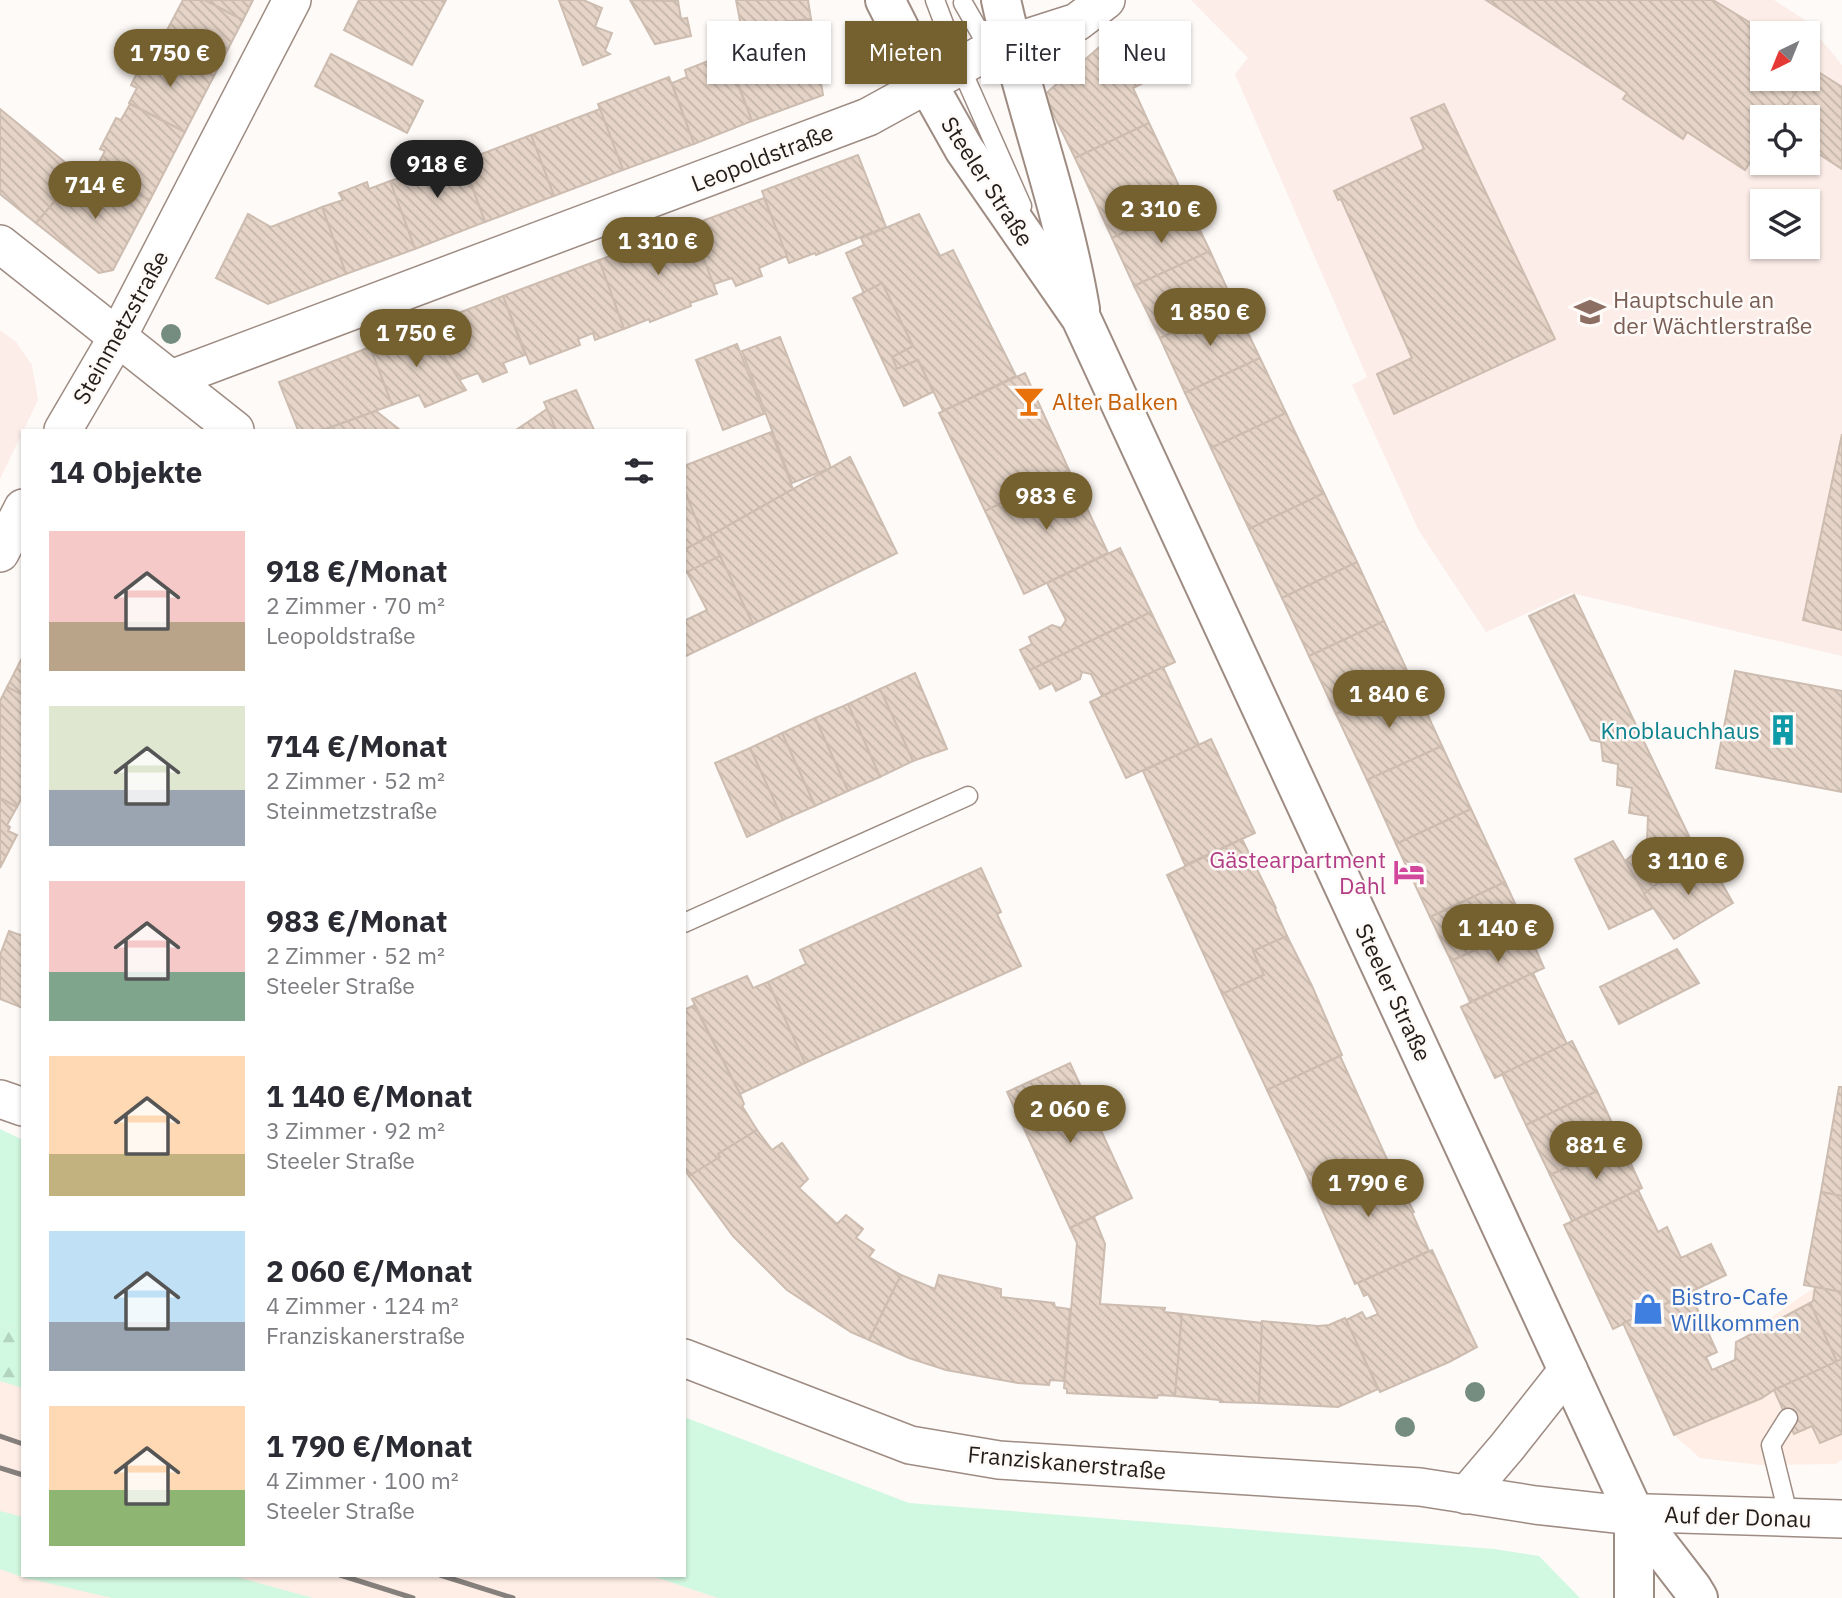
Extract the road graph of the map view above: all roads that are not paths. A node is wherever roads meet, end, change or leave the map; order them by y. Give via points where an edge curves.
1 (292, 0) edge
2 (885, 0) edge
3 (936, 0) edge
4 (1001, 0) edge
5 (1106, 0) edge
6 (963, 3) dead end
7 (972, 61) junction
8 (0, 244) edge
9 (1081, 318) junction
10 (118, 336) junction
11 (171, 379) junction
12 (64, 429) edge
13 (234, 429) edge
14 (21, 512) edge
15 (0, 553) edge
16 (968, 796) dead end
17 (686, 922) edge
18 (0, 1099) edge
19 (21, 1106) edge
20 (686, 1359) edge
21 (1569, 1371) junction
22 (1788, 1418) dead end
23 (1466, 1495) junction
24 (1634, 1513) junction
25 (1788, 1518) junction
26 (1842, 1519) edge
27 (1634, 1598) edge
28 (1698, 1598) edge

1 - 10 street, Steinmetzstraße
2 - 7 main road, Steeler Straße
3 - 7 lane
4 - 7 main road, Steeler Straße
5 - 7 street, Leopoldstraße via 1077,22
6 - 7 lane, Steeler Straße
7 - 9 main road, Steeler Straße via 1028,108 1061,216
7 - 9 main road, Steeler Straße via 964,149
7 - 11 street, Leopoldstraße via 868,117
8 - 10 street
9 - 21 main road, Steeler Straße
10 - 11 street
10 - 12 street, Steinmetzstraße
11 - 13 street
14 - 15 street
16 - 17 lane
18 - 19 street
20 - 23 street, Franziskanerstraße via 911,1445 999,1460 1420,1487
21 - 23 street
21 - 24 main road, Steeler Straße
22 - 25 lane via 1771,1446
23 - 24 street, Franziskanerstraße
24 - 25 street, Auf der Donau
24 - 27 main road, Steeler Straße
24 - 28 main road, Steeler Straße
25 - 26 street, Auf der Donau

